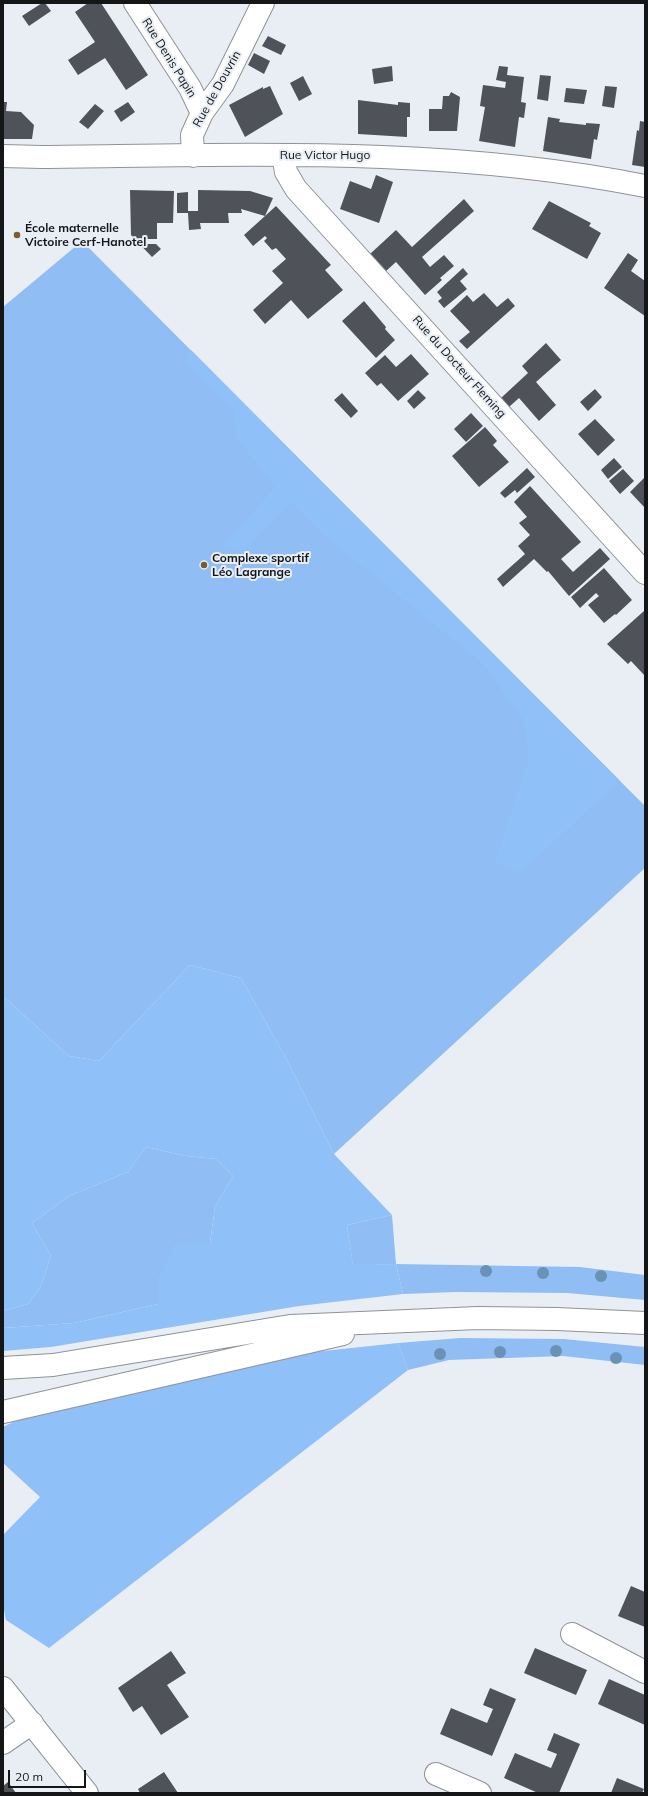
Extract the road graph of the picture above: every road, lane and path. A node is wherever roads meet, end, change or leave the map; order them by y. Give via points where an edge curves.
1 (135, 3) edge
2 (263, 3) edge
3 (202, 113) junction
4 (283, 155) junction
5 (3, 156) edge
6 (193, 156) junction
7 (645, 186) edge
8 (645, 573) edge
9 (395, 1322) junction
10 (645, 1323) edge
11 (3, 1368) edge
12 (3, 1412) edge
13 (572, 1634) dead end
14 (645, 1672) edge
15 (3, 1688) edge
16 (32, 1723) junction
17 (3, 1742) edge
18 (436, 1774) dead end
19 (87, 1793) edge
20 (480, 1793) edge

1 - 3 street, Rue Denis Papin via 190,88
2 - 3 street, Rue de Douvrin via 223,84
3 - 6 street, Rue de Douvrin via 192,135
4 - 6 street, Rue Victor Hugo
4 - 7 street, Rue Victor Hugo via 373,156 502,164
4 - 8 street, Rue du Docteur Fleming via 286,172 296,189
5 - 6 street, Rue Victor Hugo
9 - 10 street via 486,1318
9 - 11 street via 290,1326 53,1365
9 - 12 street
13 - 14 street
15 - 16 street
16 - 17 street
16 - 19 street
18 - 20 street

